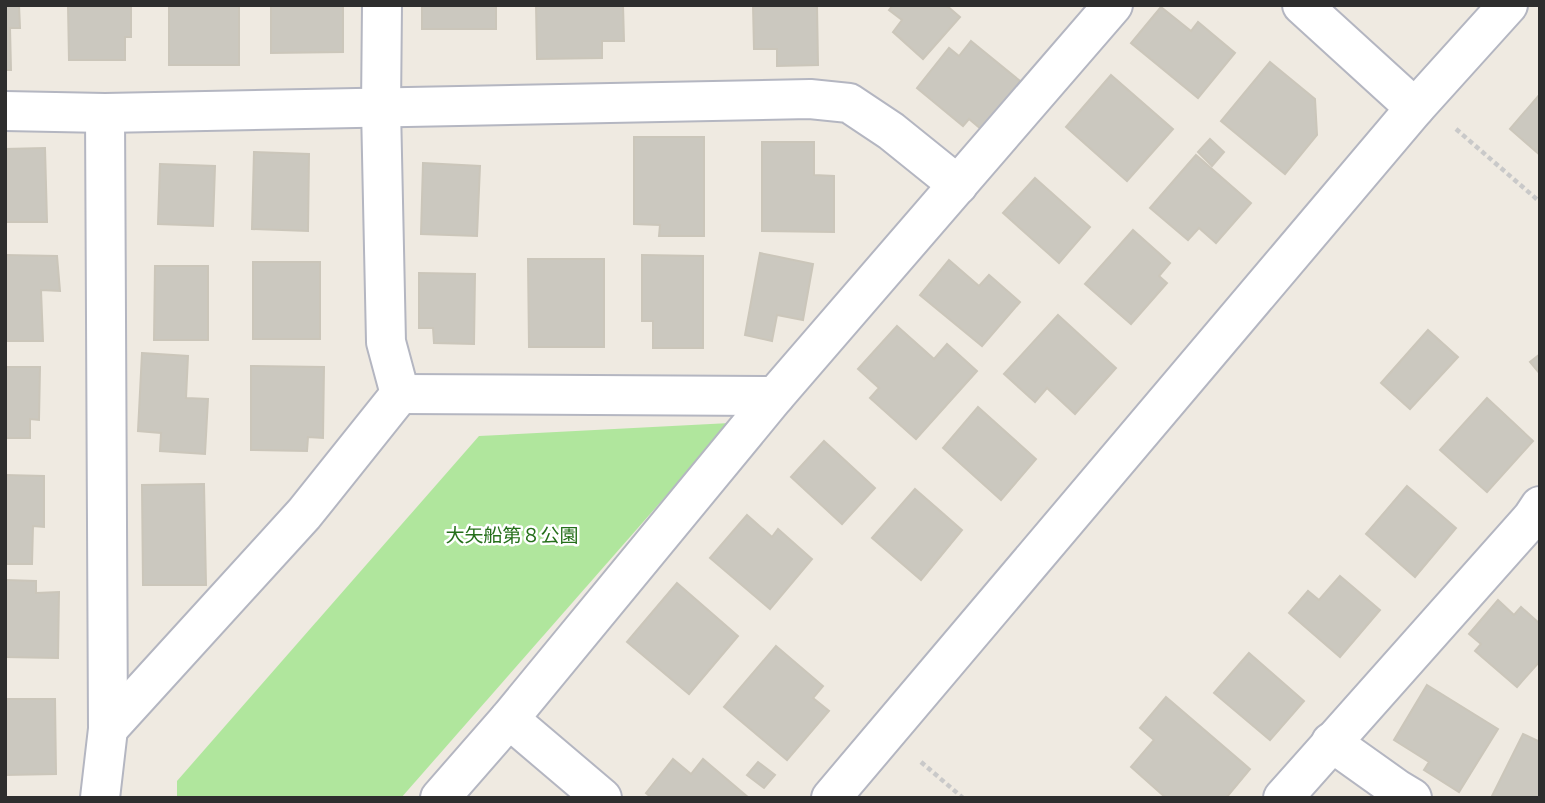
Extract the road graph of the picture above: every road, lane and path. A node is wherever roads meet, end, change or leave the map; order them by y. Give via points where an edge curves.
1 (382, 5) edge
2 (1113, 5) edge
3 (1302, 5) edge
4 (1508, 5) edge
5 (1419, 104) junction
6 (381, 108) junction
7 (5, 111) edge
8 (105, 113) junction
9 (958, 185) junction
10 (1540, 202) edge
11 (400, 394) junction
12 (775, 396) junction
13 (1537, 515) edge
14 (509, 719) junction
15 (108, 729) junction
16 (886, 732) junction
17 (1331, 742) junction
18 (100, 798) edge
19 (440, 798) edge
20 (602, 798) edge
21 (831, 798) edge
22 (963, 798) edge
23 (1283, 798) edge
24 (1412, 798) edge

1 - 6 street
2 - 9 street
3 - 5 street
4 - 5 street
5 - 10 path
5 - 16 street
6 - 8 street
6 - 9 street via 810,99 849,103
6 - 11 street via 386,342
7 - 8 street
8 - 15 street
9 - 12 street
11 - 12 street
11 - 15 street via 304,514
12 - 14 street
13 - 17 street
14 - 19 street
14 - 20 street
15 - 18 street
16 - 21 street
16 - 22 path
17 - 23 street
17 - 24 street

